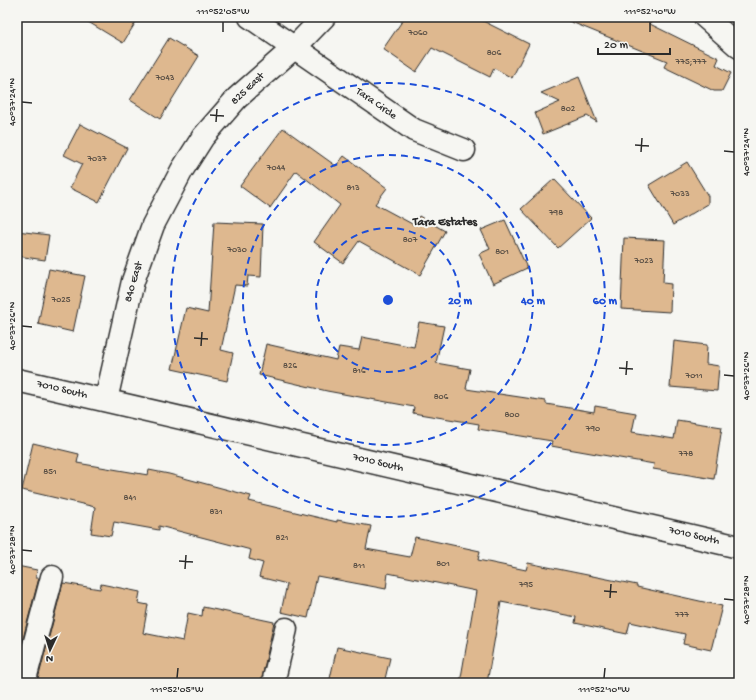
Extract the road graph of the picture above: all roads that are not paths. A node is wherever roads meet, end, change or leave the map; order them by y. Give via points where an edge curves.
1 (250, 17) edge
2 (324, 17) edge
3 (705, 17) edge
4 (295, 47) junction
5 (739, 47) edge
6 (464, 150) dead end
7 (182, 170) joint
8 (17, 380) edge
9 (106, 400) junction
10 (739, 547) edge
11 (52, 578) dead end
12 (286, 628) dead end
13 (24, 683) edge
14 (273, 683) edge

1 - 4 street, Tara Circle
2 - 4 street, 825 East
3 - 5 street
4 - 6 street, Tara Circle via 414,130
4 - 7 street, 825 East via 237,98 203,137
7 - 9 street, 840 East via 153,225 132,281
8 - 9 street, 7010 South
9 - 10 street, 7010 South
11 - 13 street
12 - 14 street

